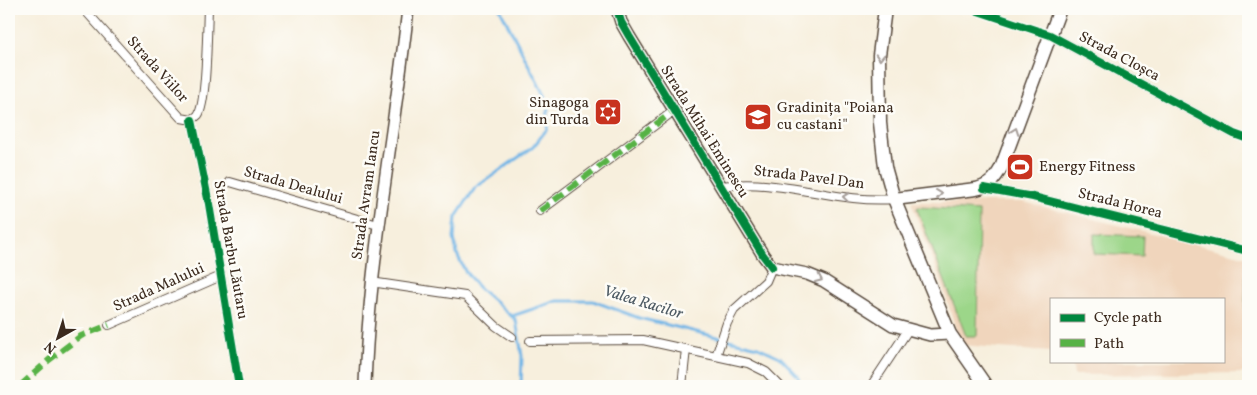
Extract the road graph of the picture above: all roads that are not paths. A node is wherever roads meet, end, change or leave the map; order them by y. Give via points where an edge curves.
1 (84, 9) edge
2 (208, 9) edge
3 (408, 9) edge
4 (601, 9) edge
5 (606, 9) edge
6 (618, 9) edge
7 (885, 9) edge
8 (972, 9) edge
9 (1060, 9) edge
10 (1050, 35) junction
11 (675, 110) junction
12 (192, 120) junction
13 (1248, 140) edge
14 (230, 182) dead end
15 (721, 186) junction
16 (984, 188) junction
17 (894, 199) junction
18 (540, 211) dead end
19 (378, 225) junction
20 (1248, 251) edge
21 (772, 267) junction
22 (220, 276) junction
23 (371, 282) junction
24 (109, 325) dead end
25 (908, 330) junction
26 (950, 334) junction
27 (512, 337) dead end
28 (530, 341) dead end
29 (686, 349) junction
30 (716, 356) junction
31 (239, 386) edge
32 (365, 386) edge
33 (682, 386) edge
34 (780, 386) edge
35 (871, 386) edge
36 (986, 386) edge

1 - 12 street, Strada Viilor via 181,118
2 - 12 street via 202,98 198,114
3 - 19 street, Strada Avram Iancu
4 - 5 street
6 - 11 street, Strada Mihai Eminescu via 621,22
7 -> 17 main road via 879,56 880,123
8 - 10 street, Strada Cloșca
9 - 10 main road
10 - 13 street, Strada Cloșca
16 -> 10 main road via 1002,168
11 - 15 street, Strada Mihai Eminescu
11 - 18 street, Strada Mihai Eminescu
12 - 22 street, Strada Barbu Lăutaru
14 - 19 street, Strada Dealului
17 -> 15 street, Strada Pavel Dan via 826,195 776,185
15 - 21 street, Strada Mihai Eminescu
17 -> 16 main road, Strada Horea
16 - 20 street, Strada Horea
17 - 26 main road
19 - 23 street, Strada Avram Iancu
21 -> 25 street via 824,281 894,325
21 - 30 street via 766,281 734,310
22 - 24 street, Strada Malului
22 - 31 street, Strada Barbu Lăutaru
23 - 27 street via 465,296
23 - 32 street, Strada Avram Iancu
25 - 26 street via 930,335
25 - 35 street
26 - 36 main road
28 - 29 street via 643,340
29 - 30 street
29 - 33 street
30 - 34 street via 754,366 766,372

